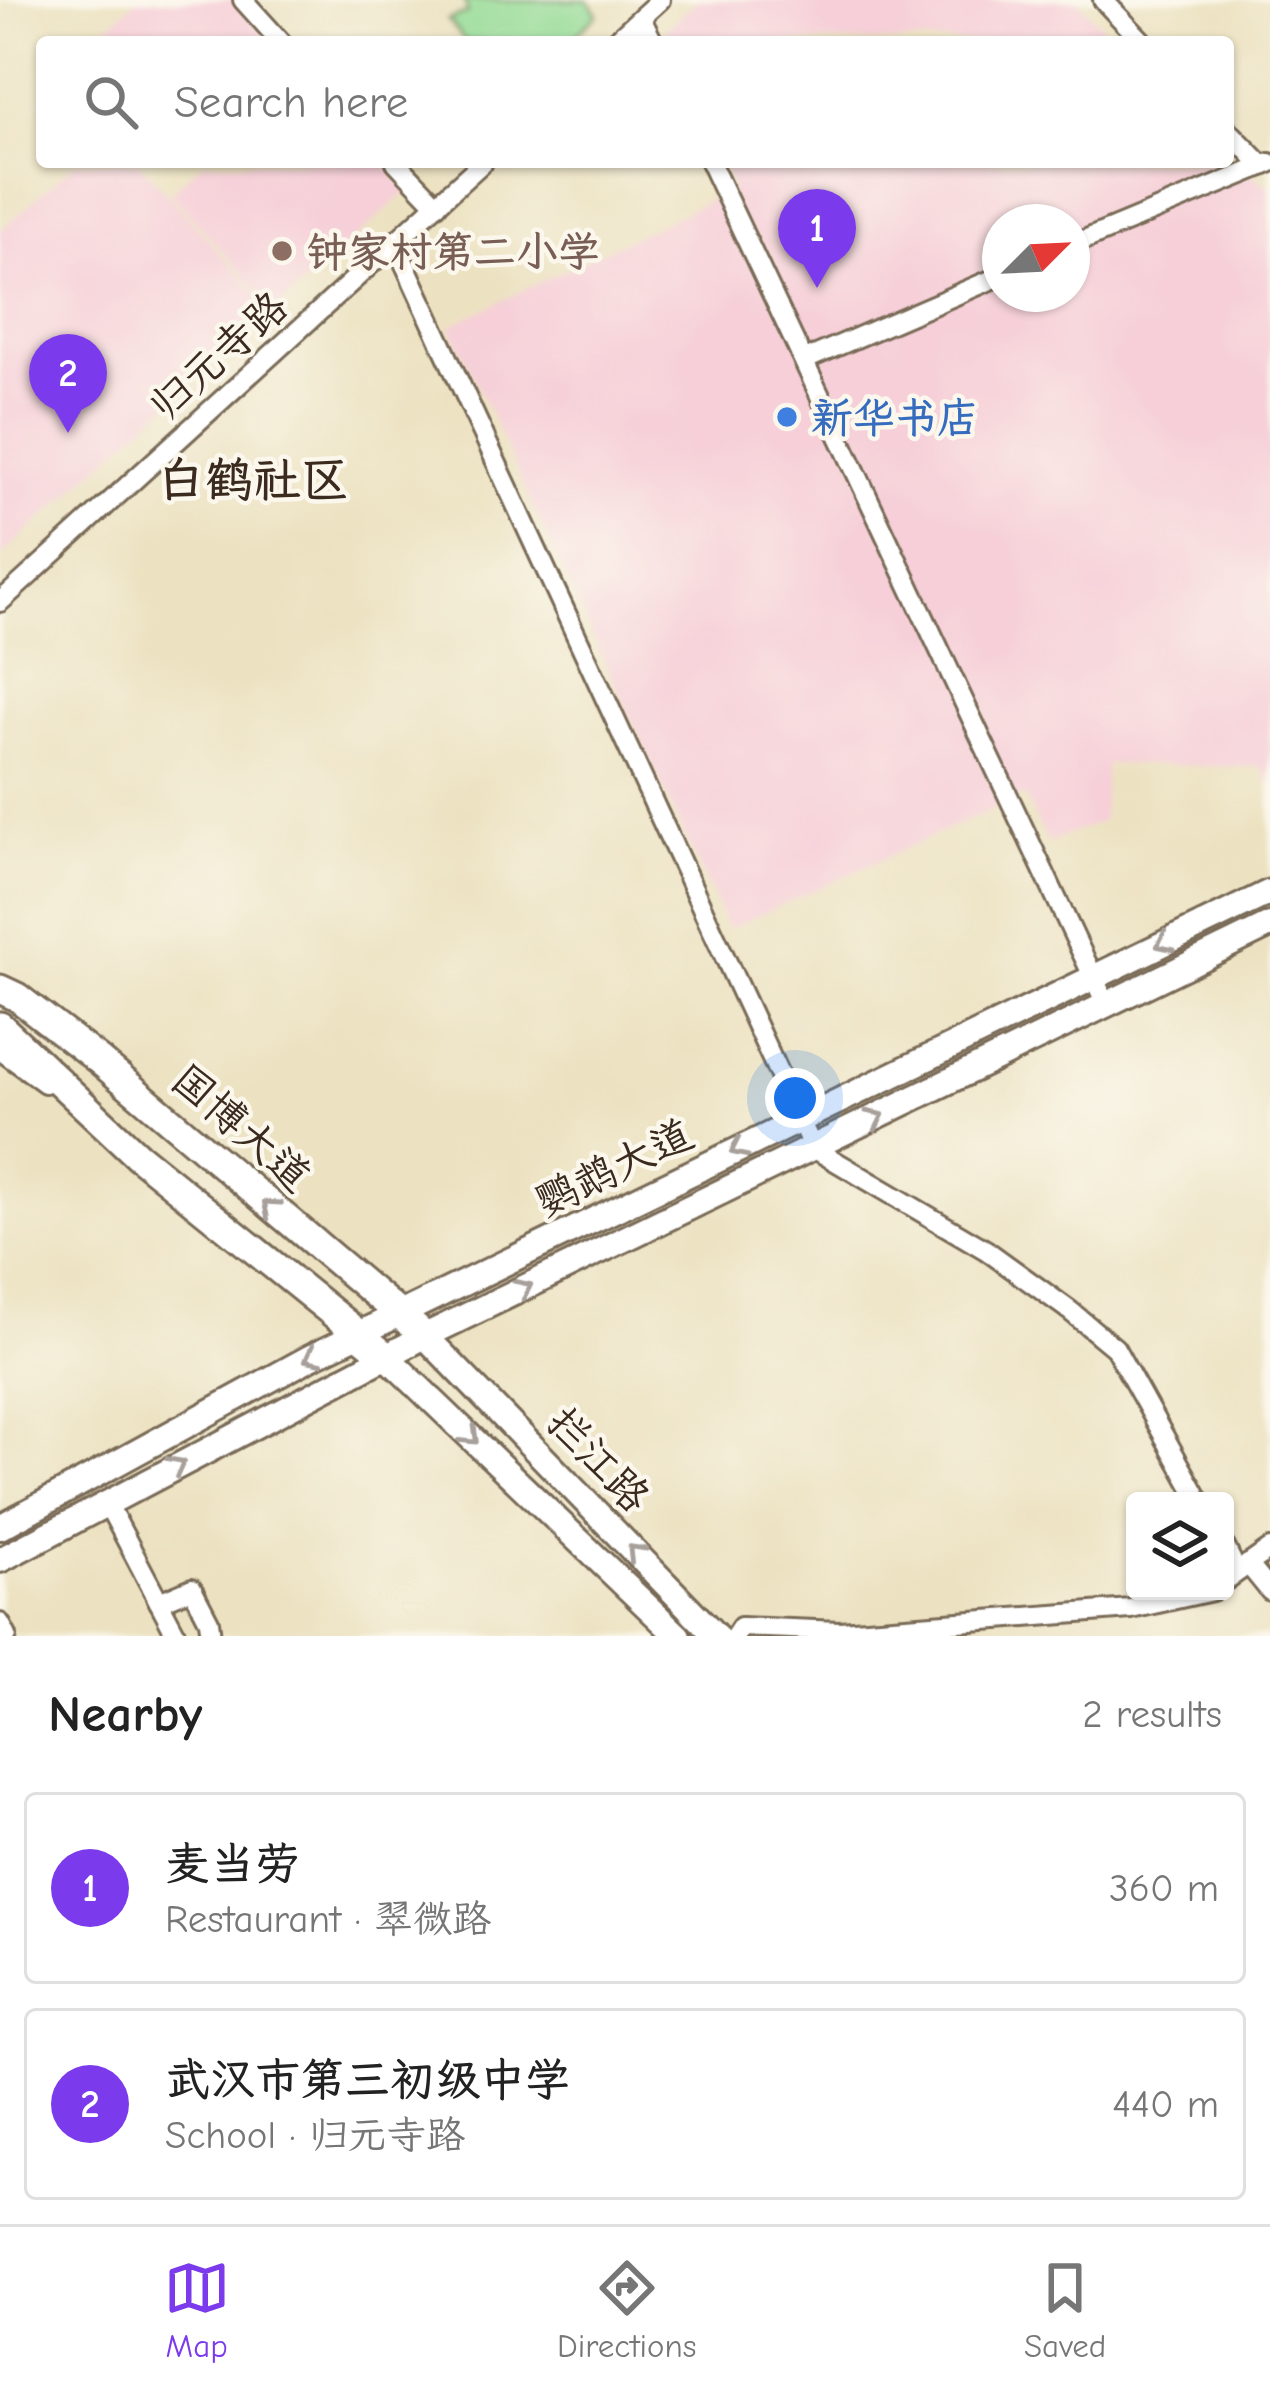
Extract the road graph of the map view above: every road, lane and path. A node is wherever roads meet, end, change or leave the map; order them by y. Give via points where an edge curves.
1 (243, 0) edge
2 (660, 0) edge
3 (1103, 0) edge
4 (641, 18) junction
5 (276, 36) edge
6 (621, 36) edge
7 (649, 36) edge
8 (1137, 36) edge
9 (1234, 135) edge
10 (1267, 165) edge
11 (402, 168) edge
12 (476, 168) edge
13 (713, 168) edge
14 (436, 205) junction
15 (1090, 238) edge
16 (395, 243) junction
17 (982, 284) edge
18 (805, 361) junction
19 (0, 602) edge
20 (1270, 892) edge
21 (1270, 925) edge
22 (1093, 977) junction
23 (6, 987) edge
24 (1107, 1006) junction
25 (0, 1026) edge
26 (0, 1050) edge
27 (799, 1119) junction
28 (112, 1131) junction
29 (813, 1148) junction
30 (398, 1315) junction
31 (358, 1334) junction
32 (425, 1336) junction
33 (386, 1356) junction
34 (1195, 1492) edge
35 (107, 1503) junction
36 (0, 1527) edge
37 (1270, 1549) edge
38 (0, 1560) edge
39 (1237, 1572) edge
40 (1270, 1591) edge
41 (1172, 1600) edge
42 (159, 1602) junction
43 (0, 1623) edge
44 (7, 1636) edge
45 (177, 1636) edge
46 (212, 1636) edge
47 (678, 1636) edge
48 (716, 1636) edge
49 (735, 1636) edge

1 - 5 street
2 - 4 street
3 - 8 street
4 - 6 street
4 - 7 street
9 - 10 street
10 - 15 street
11 - 14 street
12 - 14 street, 归元寺路
13 - 18 street
14 - 16 street, 归元寺路
16 - 19 street, 归元寺路
16 - 27 street
17 - 18 street
18 - 22 street
20 -> 22 main road, 鹦鹉大道
21 - 24 main road, 鹦鹉大道
22 - 24 street
22 - 27 main road, 鹦鹉大道
30 -> 23 highway, 国博大道
29 -> 24 main road, 鹦鹉大道
25 - 28 highway, 国博大道
26 - 28 street
27 - 29 street
27 -> 30 main road, 鹦鹉大道
28 - 31 highway, 国博大道
32 -> 29 main road, 鹦鹉大道
29 - 34 street via 986,1250 1115,1348
30 - 31 main road, 鹦鹉大道
30 - 32 highway, 国博大道
31 - 33 highway, 国博大道
31 -> 36 main road, 鹦鹉大道
32 - 33 main road, 鹦鹉大道
48 -> 32 main road, 拦江路
35 -> 33 main road, 鹦鹉大道
33 -> 47 main road, 拦江路
35 - 38 main road, 鹦鹉大道
35 - 42 street
37 - 39 street
39 - 40 street
41 - 49 street via 840,1631 748,1626
42 - 45 street
42 - 46 street via 192,1588
43 - 44 street

